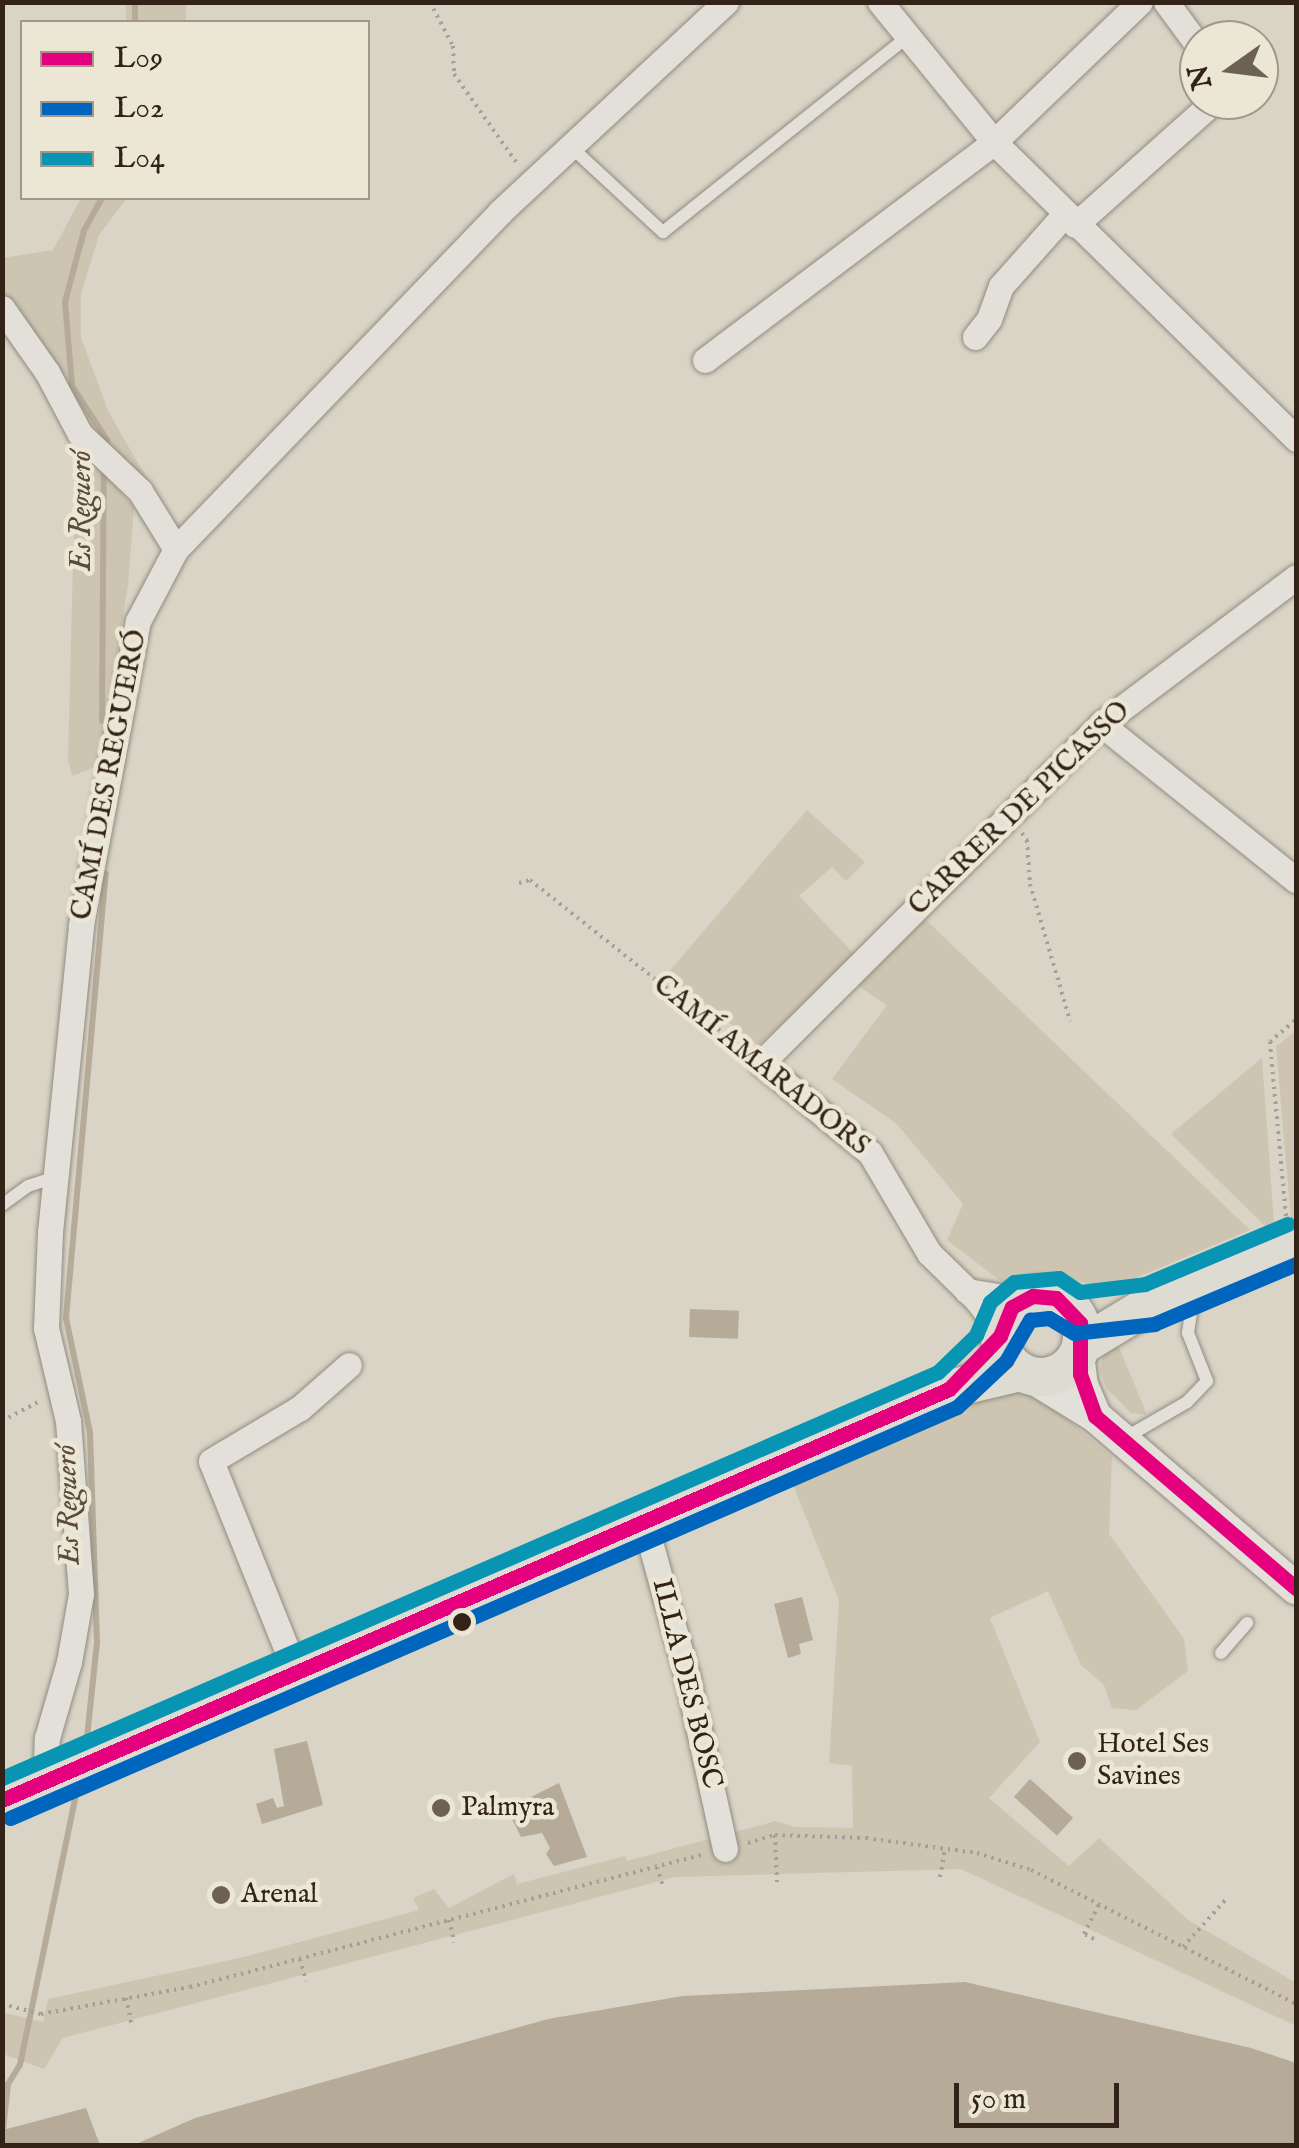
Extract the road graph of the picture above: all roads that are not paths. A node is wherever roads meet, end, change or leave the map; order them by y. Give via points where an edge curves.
1 (726, 2) edge
2 (1140, 2) edge
3 (890, 6) edge
4 (906, 38) junction
5 (1191, 120) edge
6 (994, 142) junction
7 (570, 146) junction
8 (1070, 220) junction
9 (2, 308) edge
10 (975, 337) dead end
11 (705, 360) dead end
12 (1292, 426) edge
13 (176, 548) junction
14 (1296, 576) edge
15 (1102, 724) junction
16 (1296, 880) edge
17 (761, 1063) joint
18 (55, 1177) junction
19 (2, 1204) edge
20 (1291, 1249) edge
21 (1195, 1286) junction
22 (967, 1290) junction
23 (1022, 1300) junction
24 (1001, 1334) junction
25 (1078, 1338) junction
26 (350, 1365) dead end
27 (1026, 1374) junction
28 (950, 1389) junction
29 (1095, 1416) junction
30 (1122, 1439) junction
31 (644, 1520) junction
32 (1296, 1588) edge
33 (1247, 1622) dead end
34 (1222, 1654) dead end
35 (295, 1670) junction
36 (73, 1766) junction
37 (2, 1800) edge
38 (725, 1849) road end

1 - 7 street, CAMÍ DES REGUERÓ
2 - 6 street
3 - 4 street
4 - 6 street
4 - 7 lane via 662,232
5 - 8 street
6 - 8 street
6 - 11 street
7 - 13 street, CAMÍ DES REGUERÓ
8 - 10 street via 1002,286
8 - 12 street
9 - 13 street via 91,448 128,477
13 - 18 street, CAMÍ DES REGUERÓ via 138,620 80,925
14 - 15 street, CARRER DE PICASSO
15 - 16 street
15 - 17 street, CARRER DE PICASSO
17 - 22 street, CAMÍ AMARADORS via 870,1152 930,1253
18 - 19 lane
18 - 36 street, CAMÍ DES REGUERÓ via 46,1328 68,1420 81,1594 46,1761
20 - 21 main road
21 - 25 main road
21 - 30 lane via 1188,1332 1207,1381 1187,1402
22 - 23 street
22 - 24 street, CAMÍ AMARADORS
23 - 24 main road via 1006,1314
23 - 25 main road via 1056,1298
24 - 27 main road via 1006,1357
24 - 28 main road
25 - 27 main road via 1058,1374
25 - 29 street
26 - 35 street via 300,1408 211,1461
27 - 28 main road
27 - 29 street
28 - 31 main road
29 - 30 street
30 - 32 street
31 - 35 main road
31 - 38 street, ILLA DES BOSC via 688,1676
33 - 34 lane
35 - 36 main road
36 - 37 main road

